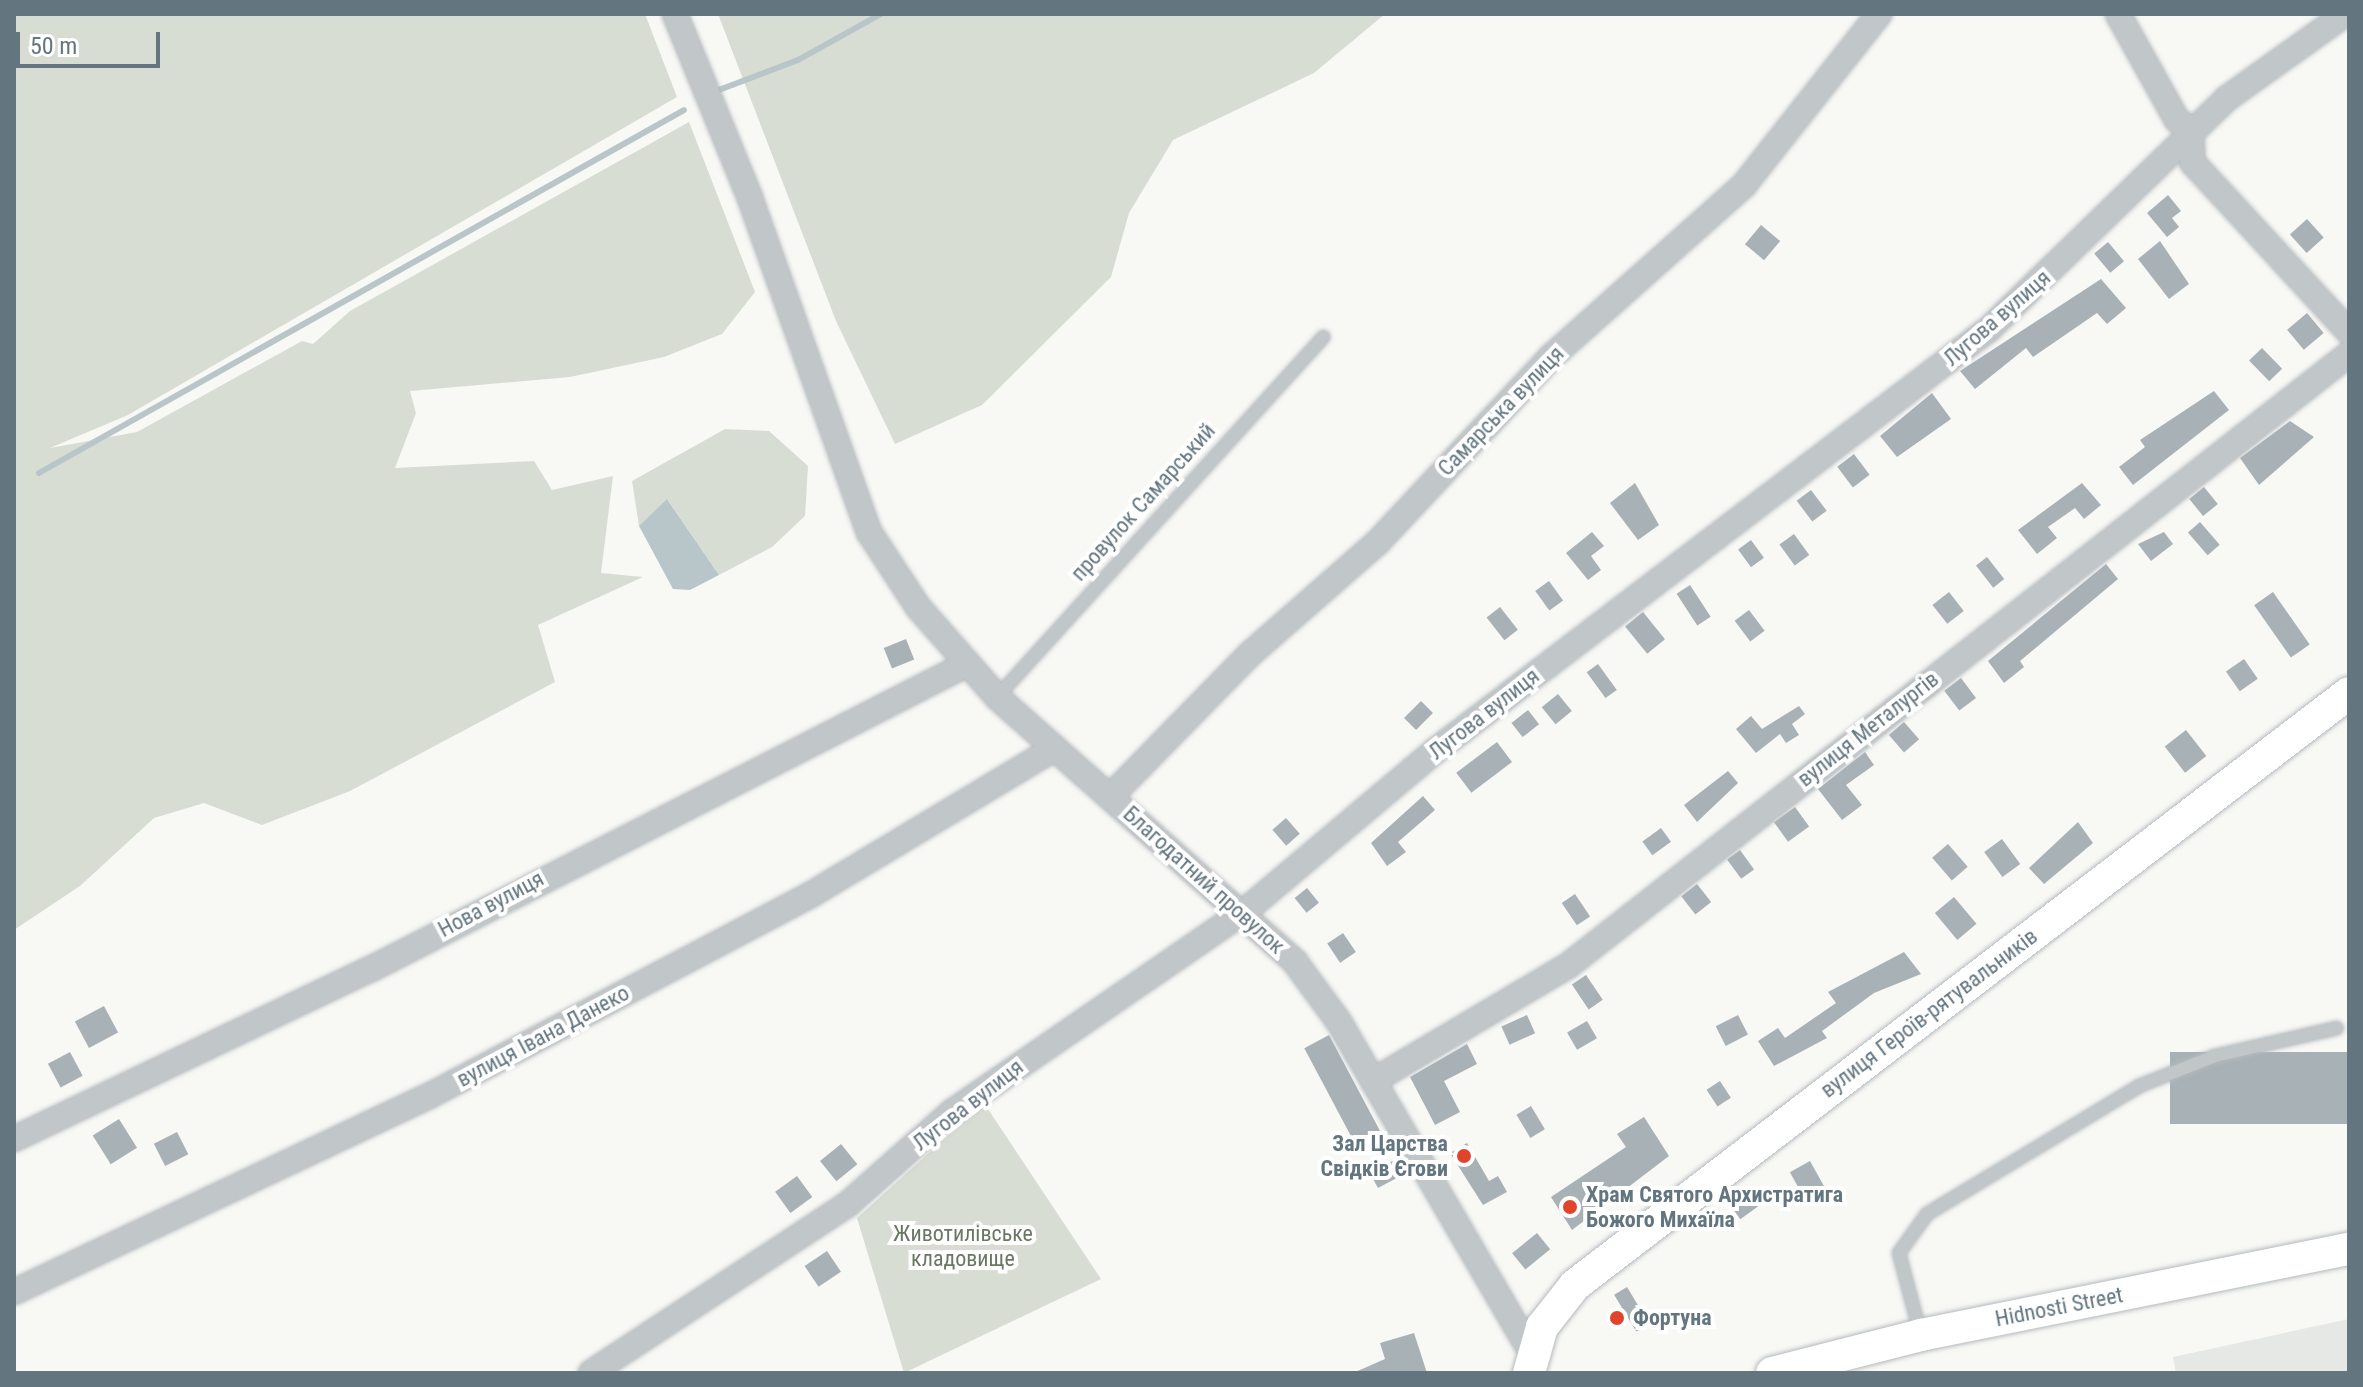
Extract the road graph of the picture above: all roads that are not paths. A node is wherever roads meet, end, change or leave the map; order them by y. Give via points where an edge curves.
1 (675, 14) edge
2 (1879, 14) edge
3 (2118, 14) edge
4 (2345, 14) edge
5 (2191, 130) junction
6 (2349, 332) edge
7 (1323, 337) dead end
8 (2349, 354) edge
9 (965, 665) junction
10 (2349, 693) edge
11 (997, 697) junction
12 (1055, 748) junction
13 (1110, 797) junction
14 (1245, 911) junction
15 (2337, 1028) dead end
16 (1373, 1081) junction
17 (14, 1139) edge
18 (2349, 1249) edge
19 (14, 1292) edge
20 (1921, 1335) junction
21 (1530, 1364) edge
22 (591, 1373) edge
23 (1772, 1373) edge

1 - 9 street, Благодатний провулок via 750,198 869,532
2 - 13 street, Самарська вулиця via 1744,185 1551,357 1377,543 1250,654
3 - 5 street via 2177,120
4 - 5 street, Лугова вулиця
5 - 6 street via 2193,163
5 - 14 street, Лугова вулиця via 2164,164 1989,329 1435,751
7 - 11 lane, провулок Самарський
8 - 16 street, вулиця Металургів via 1569,965
9 - 11 street, Благодатний провулок
9 - 17 street, Нова вулиця via 371,969
10 - 21 street, вулиця Героїв-рятувальників via 1602,1263 1554,1308
11 - 12 street, Благодатний провулок
12 - 13 street, Благодатний провулок
12 - 19 street, вулиця Івана Данеко via 812,894 429,1096
13 - 14 street, Благодатний провулок
14 - 16 street, Благодатний провулок via 1295,962
14 - 22 street, Лугова вулиця via 952,1112 848,1204
15 - 20 lane via 2215,1056 2139,1086 1927,1214 1899,1253
16 - 21 street, Благодатний провулок
18 - 20 street, Hidnosti Street
20 - 23 street, Hidnosti Street

